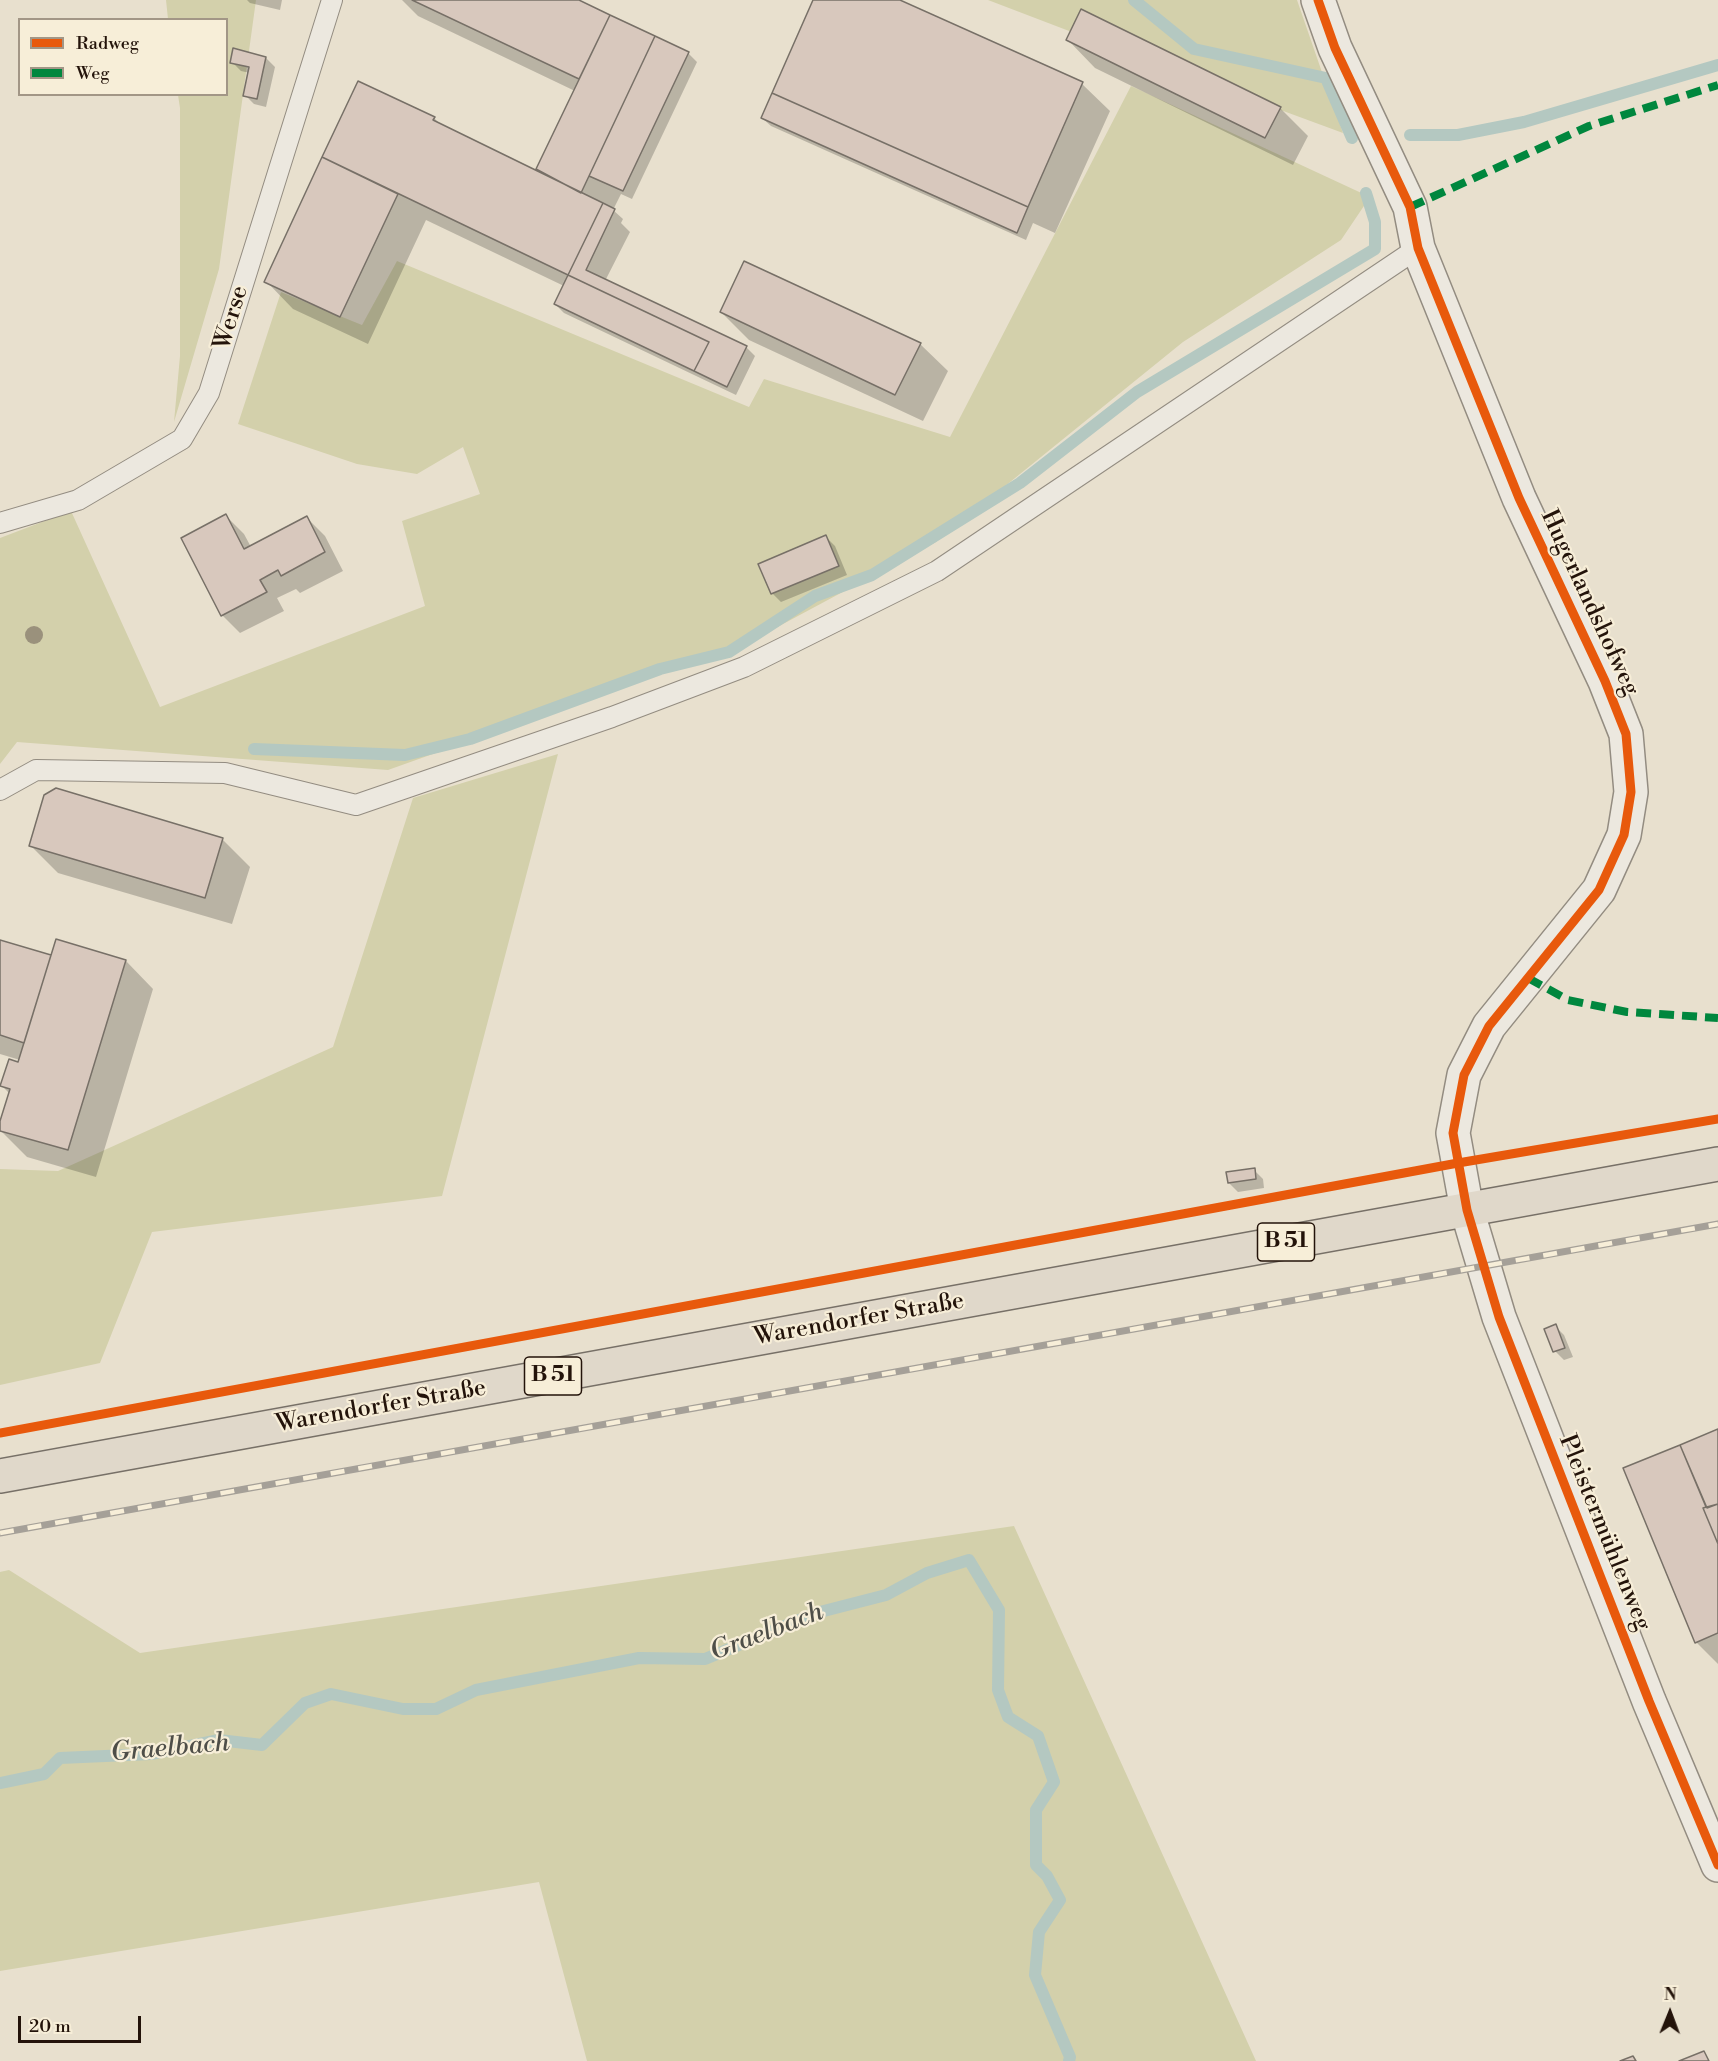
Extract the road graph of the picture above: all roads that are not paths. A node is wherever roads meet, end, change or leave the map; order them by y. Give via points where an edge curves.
1 (332, 0) edge
2 (1318, 0) edge
3 (1418, 248) junction
4 (0, 523) edge
5 (0, 790) edge
6 (1718, 1164) edge
7 (1467, 1210) junction
8 (0, 1476) edge
9 (1718, 1865) edge

1 - 4 lane, Werse via 208,393 182,439 78,500
2 - 3 street, Hugerlandshofweg via 1335,48 1410,207
3 - 5 lane via 937,571 744,667 356,805 225,773 36,770
3 - 7 street, Hugerlandshofweg via 1519,498 1626,734 1631,792 1624,835 1599,890 1489,1026 1464,1075 1453,1133
6 - 7 main road, Warendorfer Straße / B 51
7 - 8 main road, Warendorfer Straße / B 51
7 - 9 street, Pleistermühlenweg via 1498,1317

